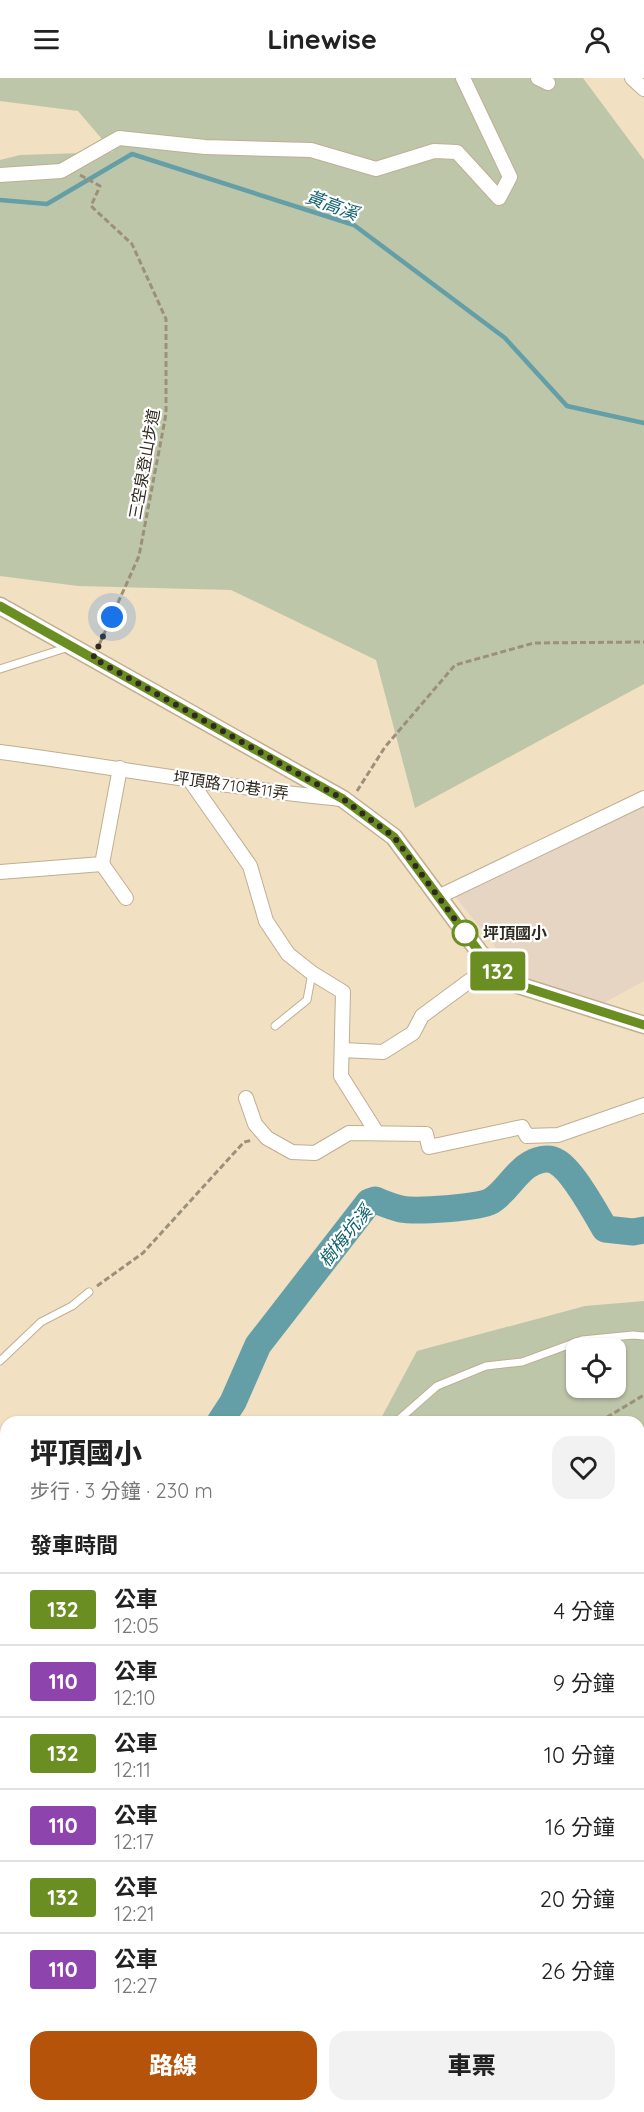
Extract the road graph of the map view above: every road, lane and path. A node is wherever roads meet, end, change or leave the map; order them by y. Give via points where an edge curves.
1 (463, 78) edge
2 (632, 78) edge
3 (644, 89) edge
4 (79, 174) dead end
5 (0, 175) edge
6 (0, 606) edge
7 (644, 642) edge
8 (72, 646) junction
9 (93, 658) junction
10 (0, 669) edge
11 (0, 752) edge
12 (120, 768) junction
13 (300, 774) junction
14 (189, 779) junction
15 (280, 793) junction
16 (644, 798) edge
17 (346, 801) junction
18 (102, 864) junction
19 (0, 872) edge
20 (438, 897) junction
21 (126, 898) dead end
22 (491, 965) junction
23 (312, 973) junction
24 (644, 1025) edge
25 (274, 1026) dead end
26 (342, 1050) junction
27 (246, 1098) dead end
28 (644, 1105) edge
29 (376, 1133) junction
30 (267, 1138) junction
31 (88, 1292) joint
32 (644, 1336) edge
33 (0, 1361) edge
34 (644, 1395) edge
35 (403, 1416) edge
36 (609, 1416) edge

1 - 5 street via 510,177 499,198 457,152 434,151 376,169 311,150 205,147 119,138 61,171
2 - 3 street
4 - 9 path, 三空泉登山步道 via 100,186 91,206 132,244 166,319 166,414 139,556
6 - 8 street
7 - 17 path via 534,643 455,665 385,747
8 - 9 street
8 - 10 lane
9 - 13 street
11 - 12 street, 坪頂路710巷11弄
12 - 14 street, 坪頂路710巷11弄
12 - 18 street
13 - 15 street
13 - 17 street
14 - 15 street, 坪頂路710巷11弄
14 - 23 street via 250,866 266,921 288,954
15 - 17 street, 坪頂路710巷11弄
16 - 20 street
17 - 20 street via 394,837
18 - 19 street
18 - 21 street
20 - 22 street
22 - 24 street via 515,984
22 - 26 street via 422,1016 413,1033 383,1052
23 - 25 lane via 307,1000
23 - 26 street via 344,992
26 - 29 street via 341,1076
27 - 30 street via 255,1124
28 - 29 street via 558,1135 527,1136 522,1127 429,1147 426,1134
29 - 30 street via 349,1133 315,1153 292,1152
30 - 31 path via 244,1142 143,1253
31 - 33 lane via 72,1306 41,1322
32 - 35 lane via 582,1340 522,1362 486,1366 437,1386
34 - 36 path

